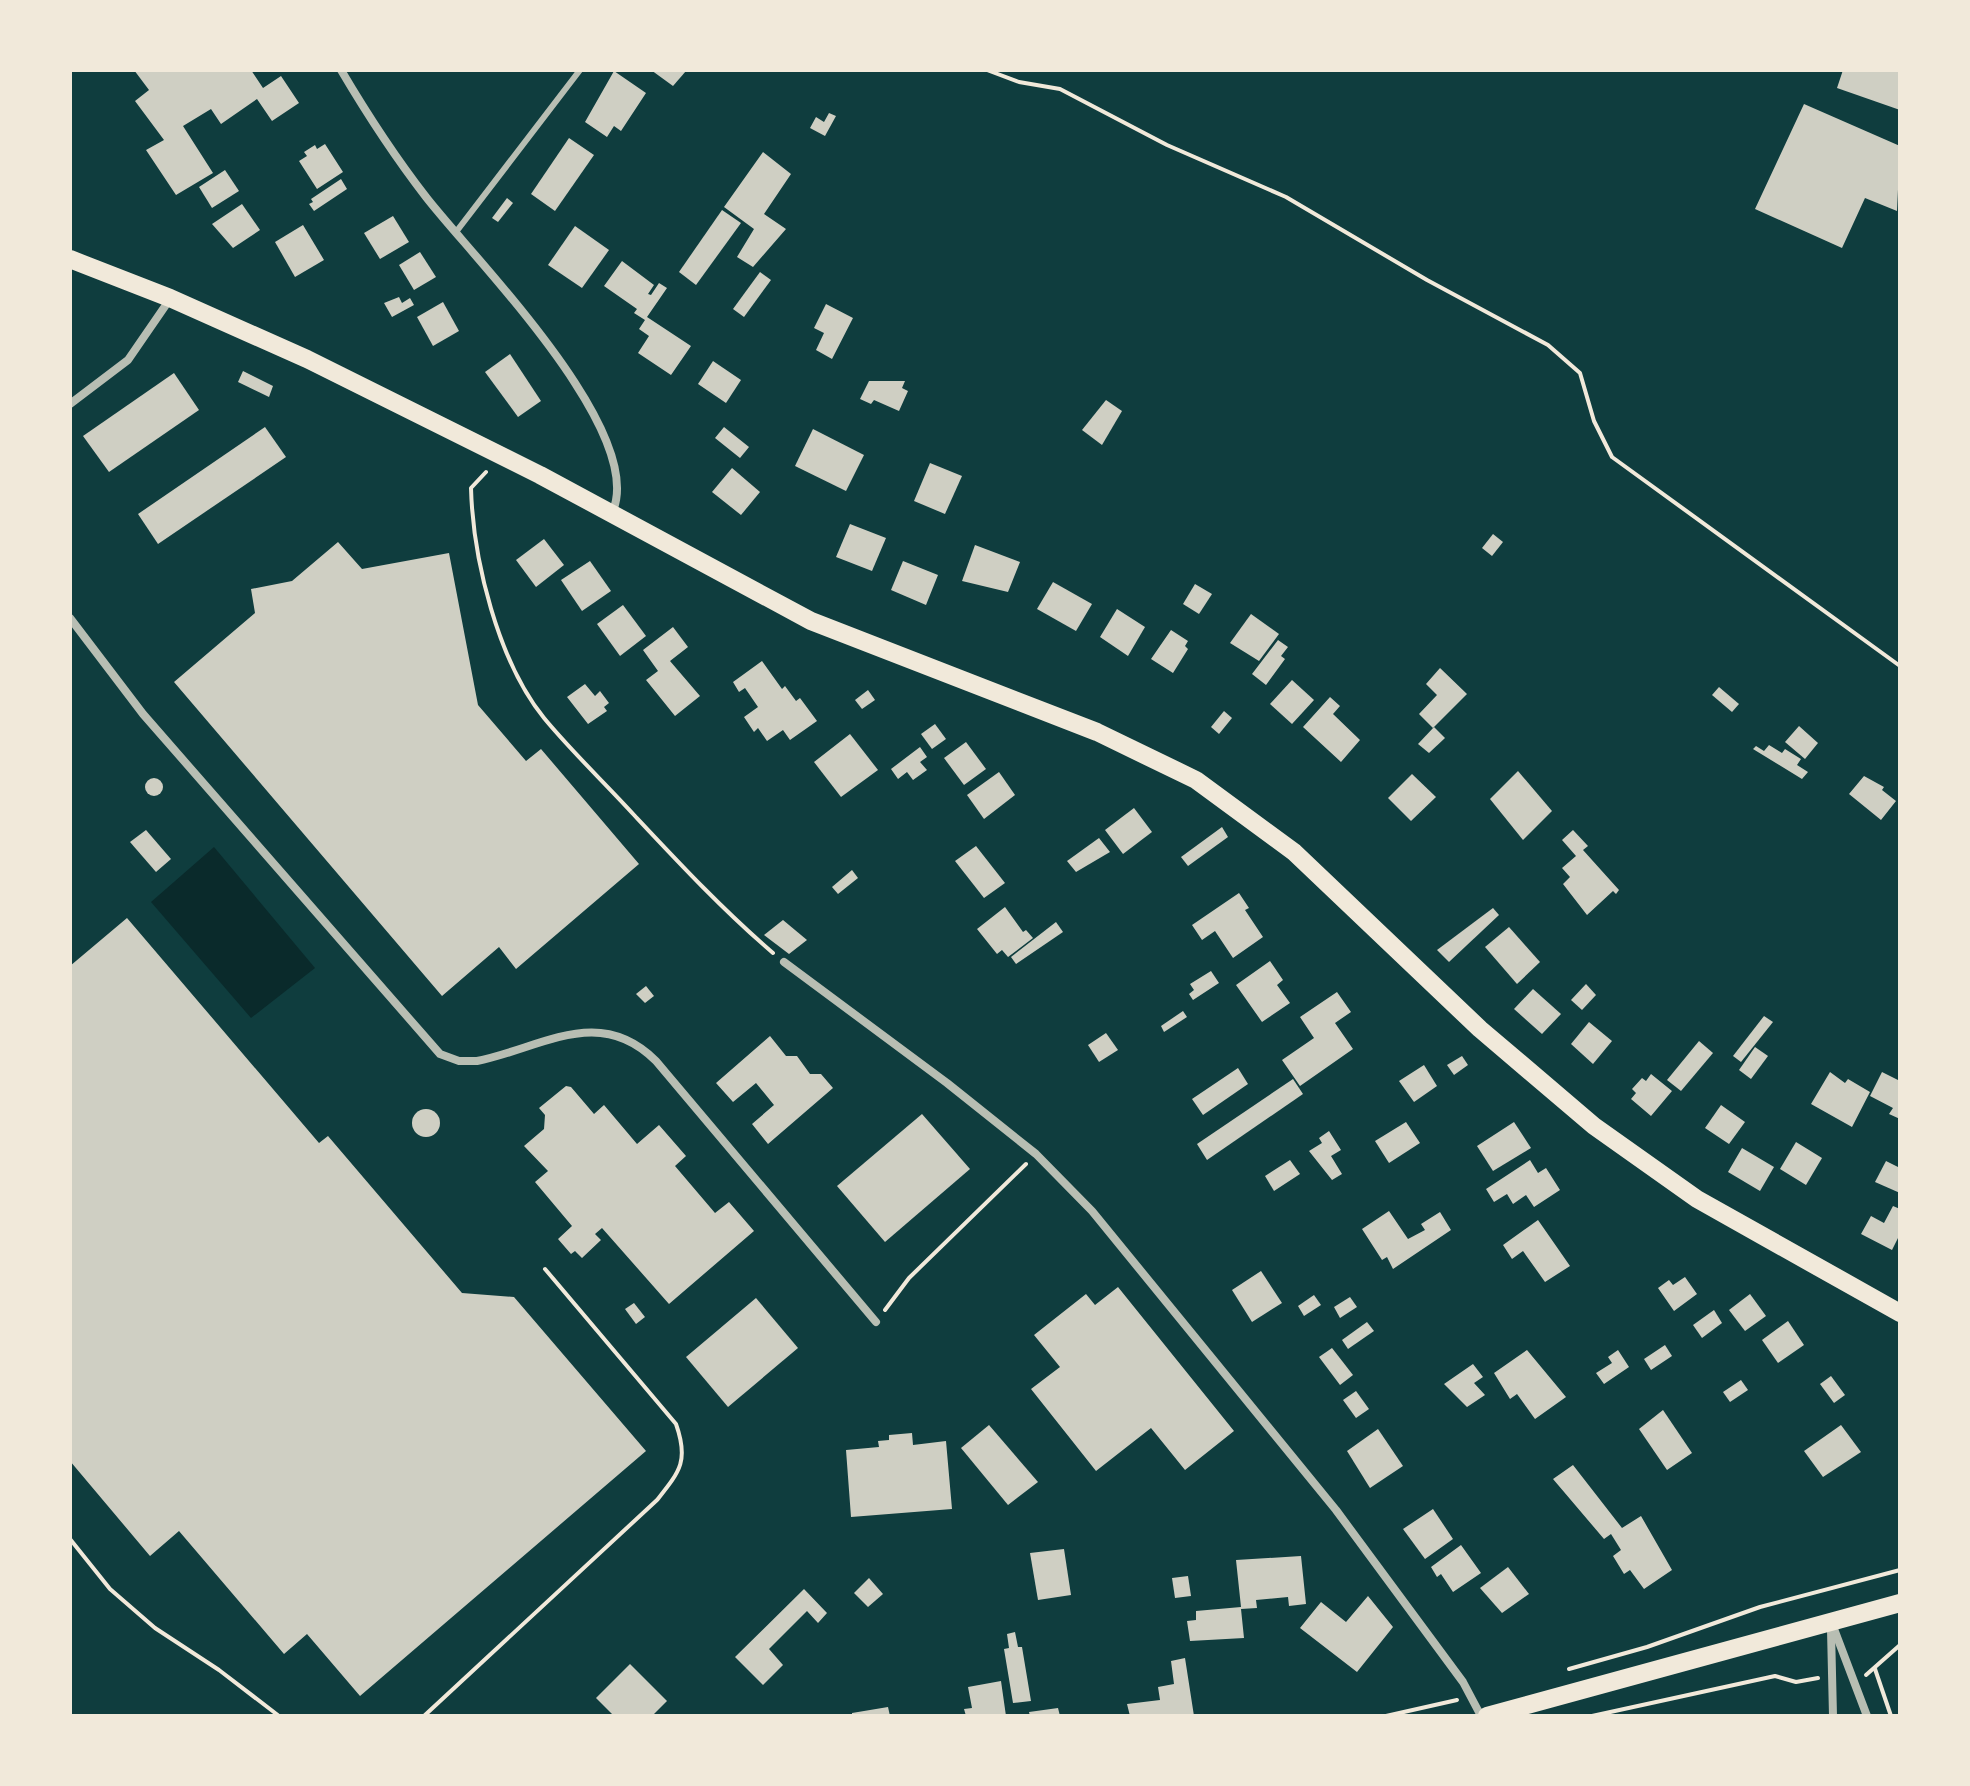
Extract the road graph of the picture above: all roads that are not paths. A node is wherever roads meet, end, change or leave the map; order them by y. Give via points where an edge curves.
1 (341, 70) edge
2 (580, 70) edge
3 (456, 232) junction
4 (70, 259) edge
5 (170, 298) junction
6 (70, 404) edge
7 (612, 514) junction
8 (70, 618) edge
9 (784, 962) road end
10 (1900, 1313) edge
11 (876, 1322) road end
12 (1900, 1603) edge
13 (1831, 1621) junction
14 (1484, 1716) edge
15 (1833, 1716) edge
16 (1867, 1716) edge

1 - 3 street via 400,162
2 - 3 lane
3 - 7 street via 592,406 607,435 615,472 617,502
4 - 5 main road
5 - 6 street via 128,360
5 - 7 main road via 307,359
7 - 10 main road via 811,621 1097,732 1196,780 1294,852 1480,1029 1594,1126 1697,1199
8 - 11 street via 145,716 440,1054 477,1061 587,1031 637,1044
9 - 14 street via 1036,1154 1121,1244 1336,1510
12 - 13 main road
13 - 14 main road
13 - 15 street
13 - 16 street

